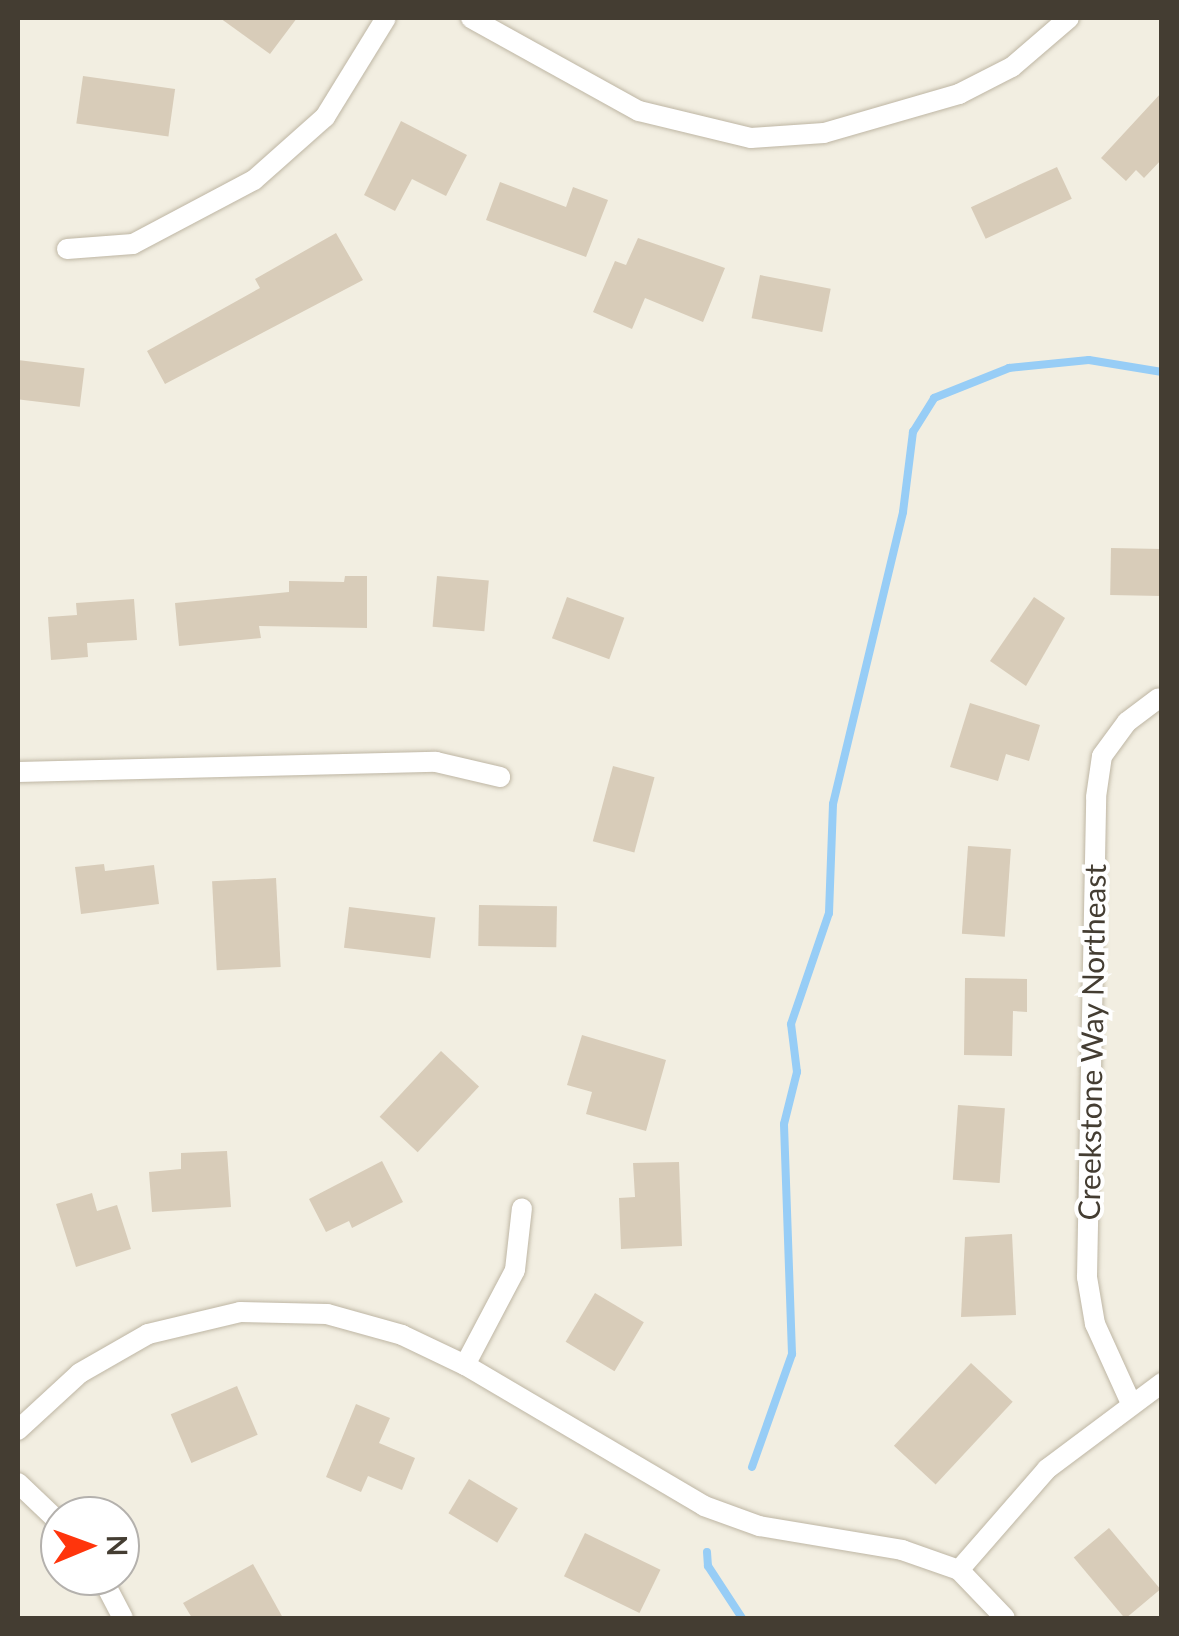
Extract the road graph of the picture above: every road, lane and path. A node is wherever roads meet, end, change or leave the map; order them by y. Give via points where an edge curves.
1 (386, 18) edge
2 (471, 18) edge
3 (1069, 18) edge
4 (67, 249) dead end
5 (1158, 699) dead end
6 (18, 772) edge
7 (500, 777) dead end
8 (522, 1208) dead end
9 (465, 1365) junction
10 (1162, 1382) edge
11 (1130, 1401) junction
12 (18, 1430) edge
13 (18, 1484) edge
14 (40, 1504) edge
15 (959, 1570) junction
16 (1005, 1618) edge

1 - 4 street via 325,117 254,180 133,244
2 - 3 street via 639,111 751,138 824,133 958,94 1012,66
5 - 11 street, Creekstone Way Northeast via 1127,722 1102,756 1096,797 1087,1277 1095,1324
6 - 7 street via 436,762
8 - 9 street via 515,1270
9 - 12 street via 402,1335 327,1314 208,1316 114,1351
9 - 15 street via 704,1506 759,1526 902,1550
10 - 11 street
11 - 15 street via 1047,1469
13 - 14 street
15 - 16 street

